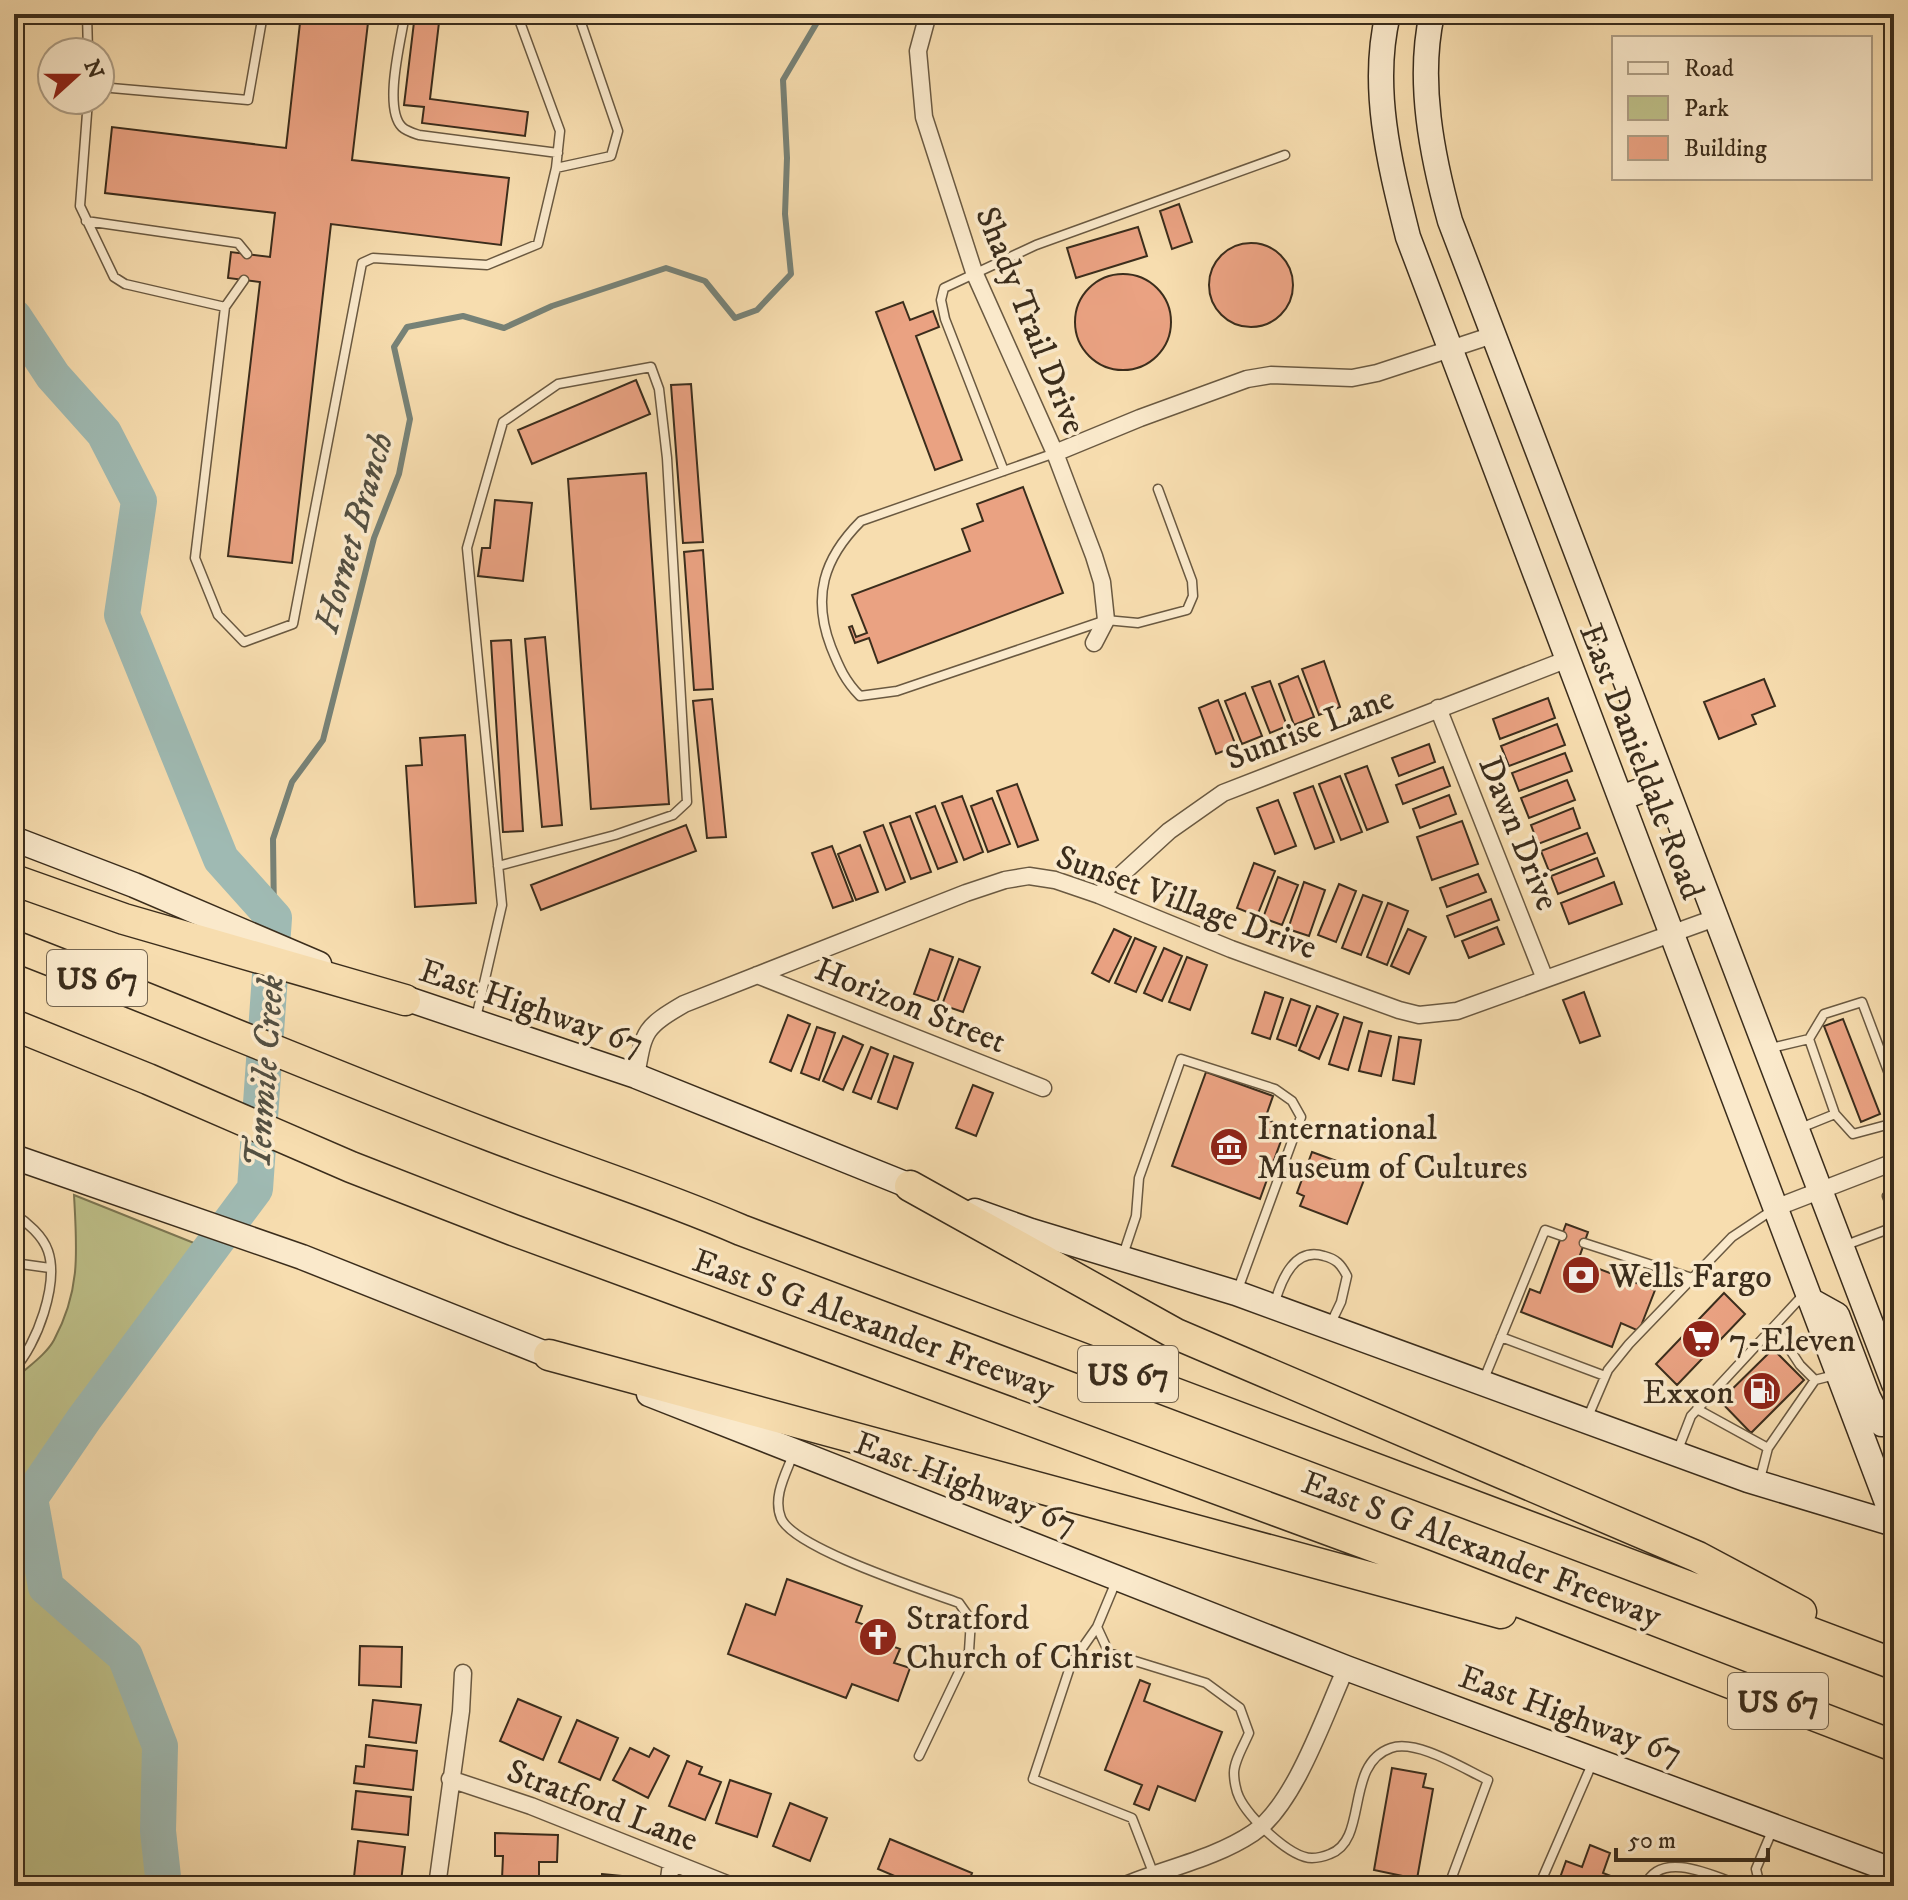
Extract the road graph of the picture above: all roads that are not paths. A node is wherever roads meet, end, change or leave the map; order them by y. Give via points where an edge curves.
1 (87, 14) edge
2 (263, 14) edge
3 (405, 14) edge
4 (517, 14) edge
5 (578, 14) edge
6 (928, 14) edge
7 (1388, 14) edge
8 (1432, 14) edge
9 (88, 36) edge
10 (1894, 71) edge
11 (1894, 85) edge
12 (116, 88) edge
13 (87, 116) edge
14 (558, 153) junction
15 (1285, 155) dead end
16 (556, 168) junction
17 (86, 221) junction
18 (247, 254) dead end
19 (974, 272) junction
20 (244, 280) dead end
21 (225, 307) junction
22 (1493, 335) junction
23 (1450, 348) junction
24 (1055, 453) junction
25 (1004, 471) junction
26 (1158, 489) dead end
27 (1106, 620) junction
28 (1094, 643) dead end
29 (1568, 659) junction
30 (1438, 708) junction
31 (1664, 782) junction
32 (1621, 798) junction
33 (14, 839) edge
34 (498, 866) junction
35 (14, 880) edge
36 (1099, 895) junction
37 (1715, 918) junction
38 (1672, 934) junction
39 (14, 946) edge
40 (757, 975) junction
41 (1545, 979) junction
42 (405, 1000) junction
43 (475, 1023) junction
44 (14, 1025) edge
45 (1809, 1039) junction
46 (1766, 1049) junction
47 (636, 1076) junction
48 (1894, 1087) edge
49 (1043, 1088) dead end
50 (1835, 1114) junction
51 (1894, 1123) edge
52 (1797, 1130) junction
53 (14, 1157) edge
54 (1894, 1162) edge
55 (910, 1186) junction
56 (1820, 1191) junction
57 (1894, 1193) edge
58 (1775, 1208) junction
59 (14, 1214) edge
60 (1894, 1214) edge
61 (1894, 1227) edge
62 (1562, 1236) dead end
63 (1584, 1243) dead end
64 (1841, 1247) junction
65 (1123, 1257) junction
66 (14, 1263) edge
67 (50, 1268) junction
68 (1692, 1278) junction
69 (1236, 1293) junction
70 (1809, 1296) junction
71 (1273, 1307) junction
72 (1329, 1327) junction
73 (1775, 1327) junction
74 (1501, 1337) junction
75 (549, 1355) junction
76 (14, 1369) edge
77 (1605, 1376) junction
78 (1826, 1377) junction
79 (1482, 1382) junction
80 (1894, 1384) edge
81 (1697, 1409) junction
82 (1586, 1420) junction
83 (1894, 1423) edge
84 (1768, 1448) junction
85 (795, 1451) junction
86 (1677, 1453) junction
87 (1759, 1483) junction
88 (1894, 1523) edge
89 (1118, 1578) junction
90 (1097, 1627) junction
91 (1661, 1656) junction
92 (1894, 1663) edge
93 (1346, 1668) junction
94 (463, 1673) dead end
95 (1894, 1746) edge
96 (919, 1756) dead end
97 (1594, 1759) junction
98 (450, 1779) junction
99 (1774, 1825) junction
100 (1260, 1827) junction
101 (671, 1864) junction
102 (1894, 1871) edge
103 (1154, 1875) junction
104 (1449, 1885) edge
105 (437, 1886) edge
106 (668, 1886) edge
107 (732, 1886) edge
108 (1123, 1886) edge
109 (1539, 1886) edge
110 (1645, 1886) edge
111 (1742, 1886) edge
112 (1760, 1886) edge

1 - 9 lane
2 - 12 lane via 248,100
3 - 14 lane via 393,100 403,129
4 - 14 lane via 560,131
5 - 16 lane via 618,131 611,156
6 - 19 street, Shady Trail Drive via 918,51 924,117
7 - 23 main road, East Danieldale Road via 1382,71 1387,153 1408,237
8 - 22 main road, East Danieldale Road via 1426,43 1435,167
10 - 11 lane
13 - 17 lane via 80,206
14 - 16 lane
15 - 19 lane
16 - 21 lane via 538,244 487,265 373,258 362,263 293,624 244,642 218,615 195,558
17 - 18 lane via 238,243
17 - 21 lane via 114,277 125,284
19 - 24 street, Shady Trail Drive
19 - 25 lane via 944,288 941,300
20 - 21 lane
22 - 23 street
22 - 31 main road, East Danieldale Road
23 - 24 street via 1352,378 1247,379
23 - 29 main road, East Danieldale Road
24 - 25 lane
24 - 27 street, Shady Trail Drive via 1102,582
25 - 27 lane via 861,521 845,537 825,576 819,602 844,680 860,696 897,691
26 - 27 lane via 1193,596 1187,610 1138,623
27 - 28 street
29 - 30 street, Sunrise Lane
29 - 32 main road, East Danieldale Road
30 - 36 street, Sunrise Lane via 1223,793 1169,831
30 - 41 street, Dawn Drive
31 - 32 main road
31 - 37 main road, East Danieldale Road
32 - 38 main road, East Danieldale Road
33 - 42 main road, East Highway 67
34 - 34 lane via 467,548 503,422 558,384 651,367 659,389 667,458 687,802 673,815 615,835
34 - 43 lane via 502,905
35 - 42 highway via 124,919
36 - 40 street, Sunset Village Drive via 1055,880 1005,880
36 - 41 street, Sunset Village Drive via 1231,949 1419,1015 1457,1011
37 - 38 street, Sunset Village Drive
37 - 46 main road, East Danieldale Road
38 - 41 street, Sunset Village Drive
38 - 58 main road, East Danieldale Road
39 - 92 highway, East S G Alexander Freeway / US 67 via 486,1134
40 - 47 street, Sunset Village Drive via 684,1004 653,1025 643,1037
40 - 49 street, Horizon Street
42 - 43 main road, East Highway 67
43 - 47 main road, East Highway 67
44 - 91 highway, East S G Alexander Freeway / US 67 via 513,1230
45 - 46 lane
45 - 48 lane via 1824,1014 1862,1002
45 - 50 lane
46 - 52 main road, East Danieldale Road
47 - 55 main road, East Highway 67
50 - 51 lane via 1853,1134
50 - 52 lane
52 - 56 main road, East Danieldale Road
53 - 75 main road, East Highway 67 via 302,1257
54 - 56 street
55 - 65 main road, East Highway 67 via 1031,1231
55 - 92 highway via 1176,1334 1698,1557
56 - 58 street
56 - 64 main road, East Danieldale Road
57 - 60 lane via 1887,1196
58 - 68 lane via 1732,1237
58 - 70 main road, East Danieldale Road
59 - 67 lane via 48,1250
61 - 64 lane
62 - 74 lane via 1545,1230
63 - 68 lane
64 - 80 main road, East Danieldale Road
65 - 69 main road, East Highway 67
65 - 69 lane via 1136,1216 1139,1178 1181,1059 1275,1089 1292,1101 1301,1117
66 - 67 lane
67 - 76 lane via 35,1342
68 - 77 lane
69 - 71 main road, East Highway 67
70 - 73 lane
70 - 78 main road, East Danieldale Road
70 - 83 main road via 1837,1315 1880,1421
71 - 72 main road, East Highway 67
71 - 72 lane via 1298,1257 1313,1253 1335,1259 1347,1276
72 - 79 main road, East Highway 67
73 - 78 lane via 1800,1365
73 - 81 lane
74 - 77 lane
74 - 79 lane
75 - 85 main road, East Highway 67
75 - 91 highway
77 - 82 lane
78 - 84 lane
78 - 88 main road, East Danieldale Road
79 - 82 main road, East Highway 67
81 - 84 lane
81 - 86 lane
82 - 86 main road, East Highway 67
84 - 87 lane
85 - 89 main road, East Highway 67
85 - 96 lane via 777,1497 790,1531 841,1558 959,1603 971,1620 969,1651
86 - 87 main road, East Highway 67
87 - 88 main road, East Highway 67
89 - 90 lane
89 - 93 main road, East Highway 67
90 - 100 lane via 1109,1653 1206,1683 1240,1708 1249,1733 1234,1770 1238,1797
90 - 103 lane via 1071,1664 1033,1779 1132,1818
91 - 95 highway, East S G Alexander Freeway / US 67
93 - 97 main road, East Highway 67
93 - 100 street via 1294,1783
94 - 98 street
97 - 99 main road, East Highway 67
97 - 109 lane
98 - 101 street, Stratford Lane
98 - 105 street
99 - 102 main road, East Highway 67
99 - 112 lane via 1756,1869
100 - 103 street via 1219,1851
100 - 104 lane via 1301,1856 1314,1859 1334,1853 1350,1832 1368,1766 1379,1754 1394,1747 1429,1752 1488,1780
101 - 106 street
101 - 107 street, Stratford Lane
103 - 108 street
110 - 111 lane via 1663,1868 1679,1865

